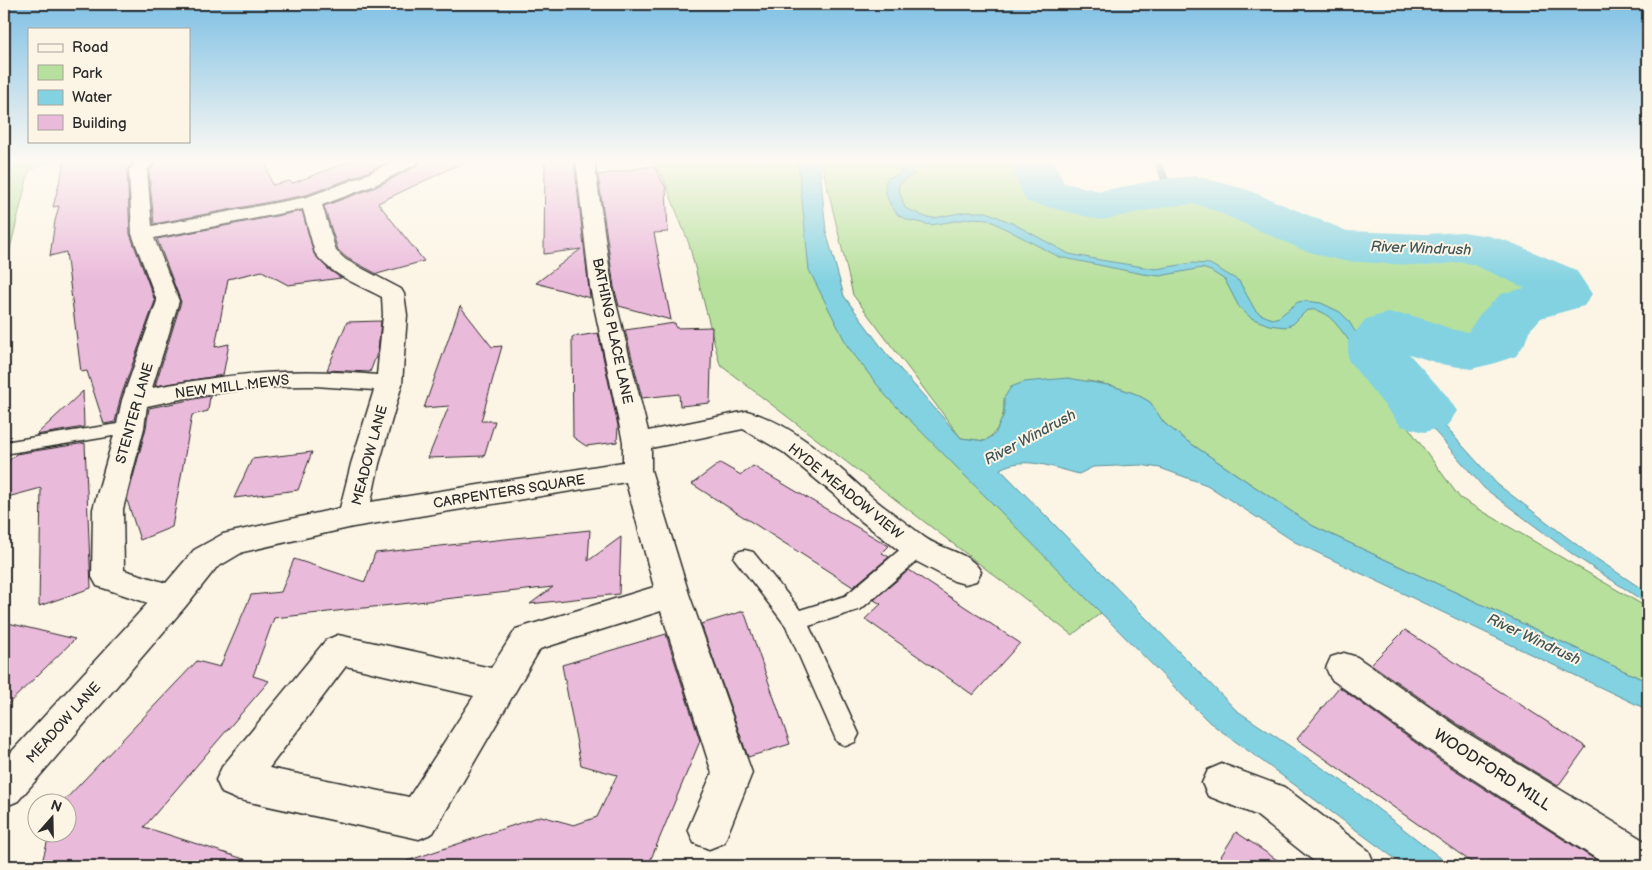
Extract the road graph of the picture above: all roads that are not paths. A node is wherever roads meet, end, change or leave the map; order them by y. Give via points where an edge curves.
1 (140, 201) edge
2 (316, 201) edge
3 (590, 201) edge
4 (312, 202) junction
5 (142, 234) junction
6 (389, 384) junction
7 (135, 400) junction
8 (130, 428) junction
9 (4, 448) edge
10 (637, 456) junction
11 (353, 516) junction
12 (917, 548) junction
13 (745, 558) dead end
14 (965, 572) dead end
15 (672, 594) junction
16 (173, 598) junction
17 (795, 621) junction
18 (1344, 668) dead end
19 (500, 686) junction
20 (846, 734) dead end
21 (1222, 782) dead end
22 (4, 788) edge
23 (709, 829) dead end
24 (1354, 866) edge
25 (1646, 866) edge

1 - 5 street, STENTER LANE
2 - 4 street
3 - 10 street, BATHING PLACE LANE via 601,287
4 - 5 street
4 - 6 street, MEADOW LANE via 326,253 338,265 393,294 395,315
5 - 7 street, STENTER LANE via 168,301
6 - 7 street, NEW MILL MEWS via 334,379 271,379
6 - 11 street, MEADOW LANE
7 - 8 street, STENTER LANE
8 - 9 lane
8 - 16 street, STENTER LANE via 108,509 108,578
10 - 11 street, CARPENTERS SQUARE
10 - 12 street, HYDE MEADOW VIEW via 747,420 793,445
10 - 15 street
11 - 16 street, MEADOW LANE via 234,542 205,559
12 - 14 street, HYDE MEADOW VIEW
12 - 17 lane via 853,602
13 - 17 lane
15 - 19 street via 528,639
15 - 23 street via 732,773
16 - 22 street, MEADOW LANE
17 - 20 lane
18 - 25 street, WOODFORD MILL via 1453,745
19 - 19 street via 418,819 236,780 338,650
21 - 24 street via 1270,801

